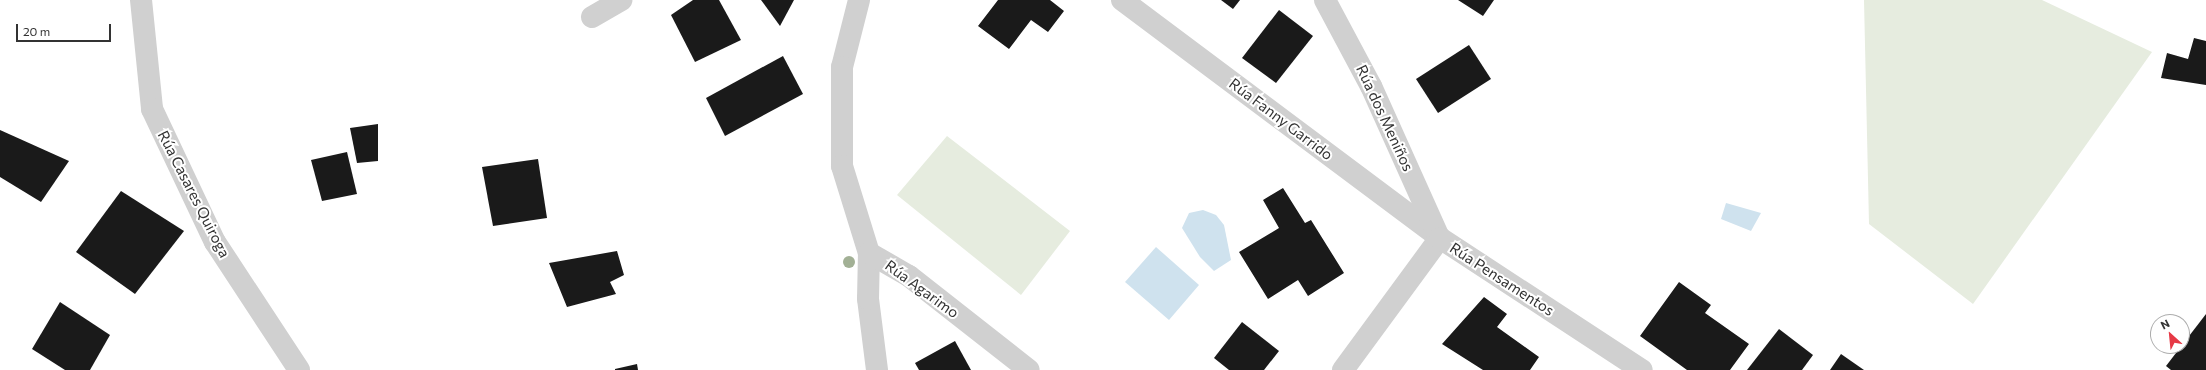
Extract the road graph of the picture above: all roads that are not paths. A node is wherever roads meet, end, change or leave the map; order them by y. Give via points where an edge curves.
1 (141, 0) edge
2 (622, 0) edge
3 (859, 0) edge
4 (1122, 0) edge
5 (1325, 0) edge
6 (592, 17) dead end
7 (1440, 238) junction
8 (869, 253) junction
9 (299, 370) edge
10 (877, 370) edge
11 (1029, 370) edge
12 (1343, 370) edge
13 (1642, 370) edge

1 - 9 street, Rúa Casares Quiroga via 152,109 215,242
2 - 6 street
3 - 8 street via 842,67 842,166
4 - 7 street, Rúa Fanny Garrido
5 - 7 street, Rúa dos Meniños via 1371,86
7 - 12 street, Rúa Pensamentos
7 - 13 street, Rúa Pensamentos
8 - 10 street, Rúa Agarimo via 868,299
8 - 11 street, Rúa Agarimo via 908,276

